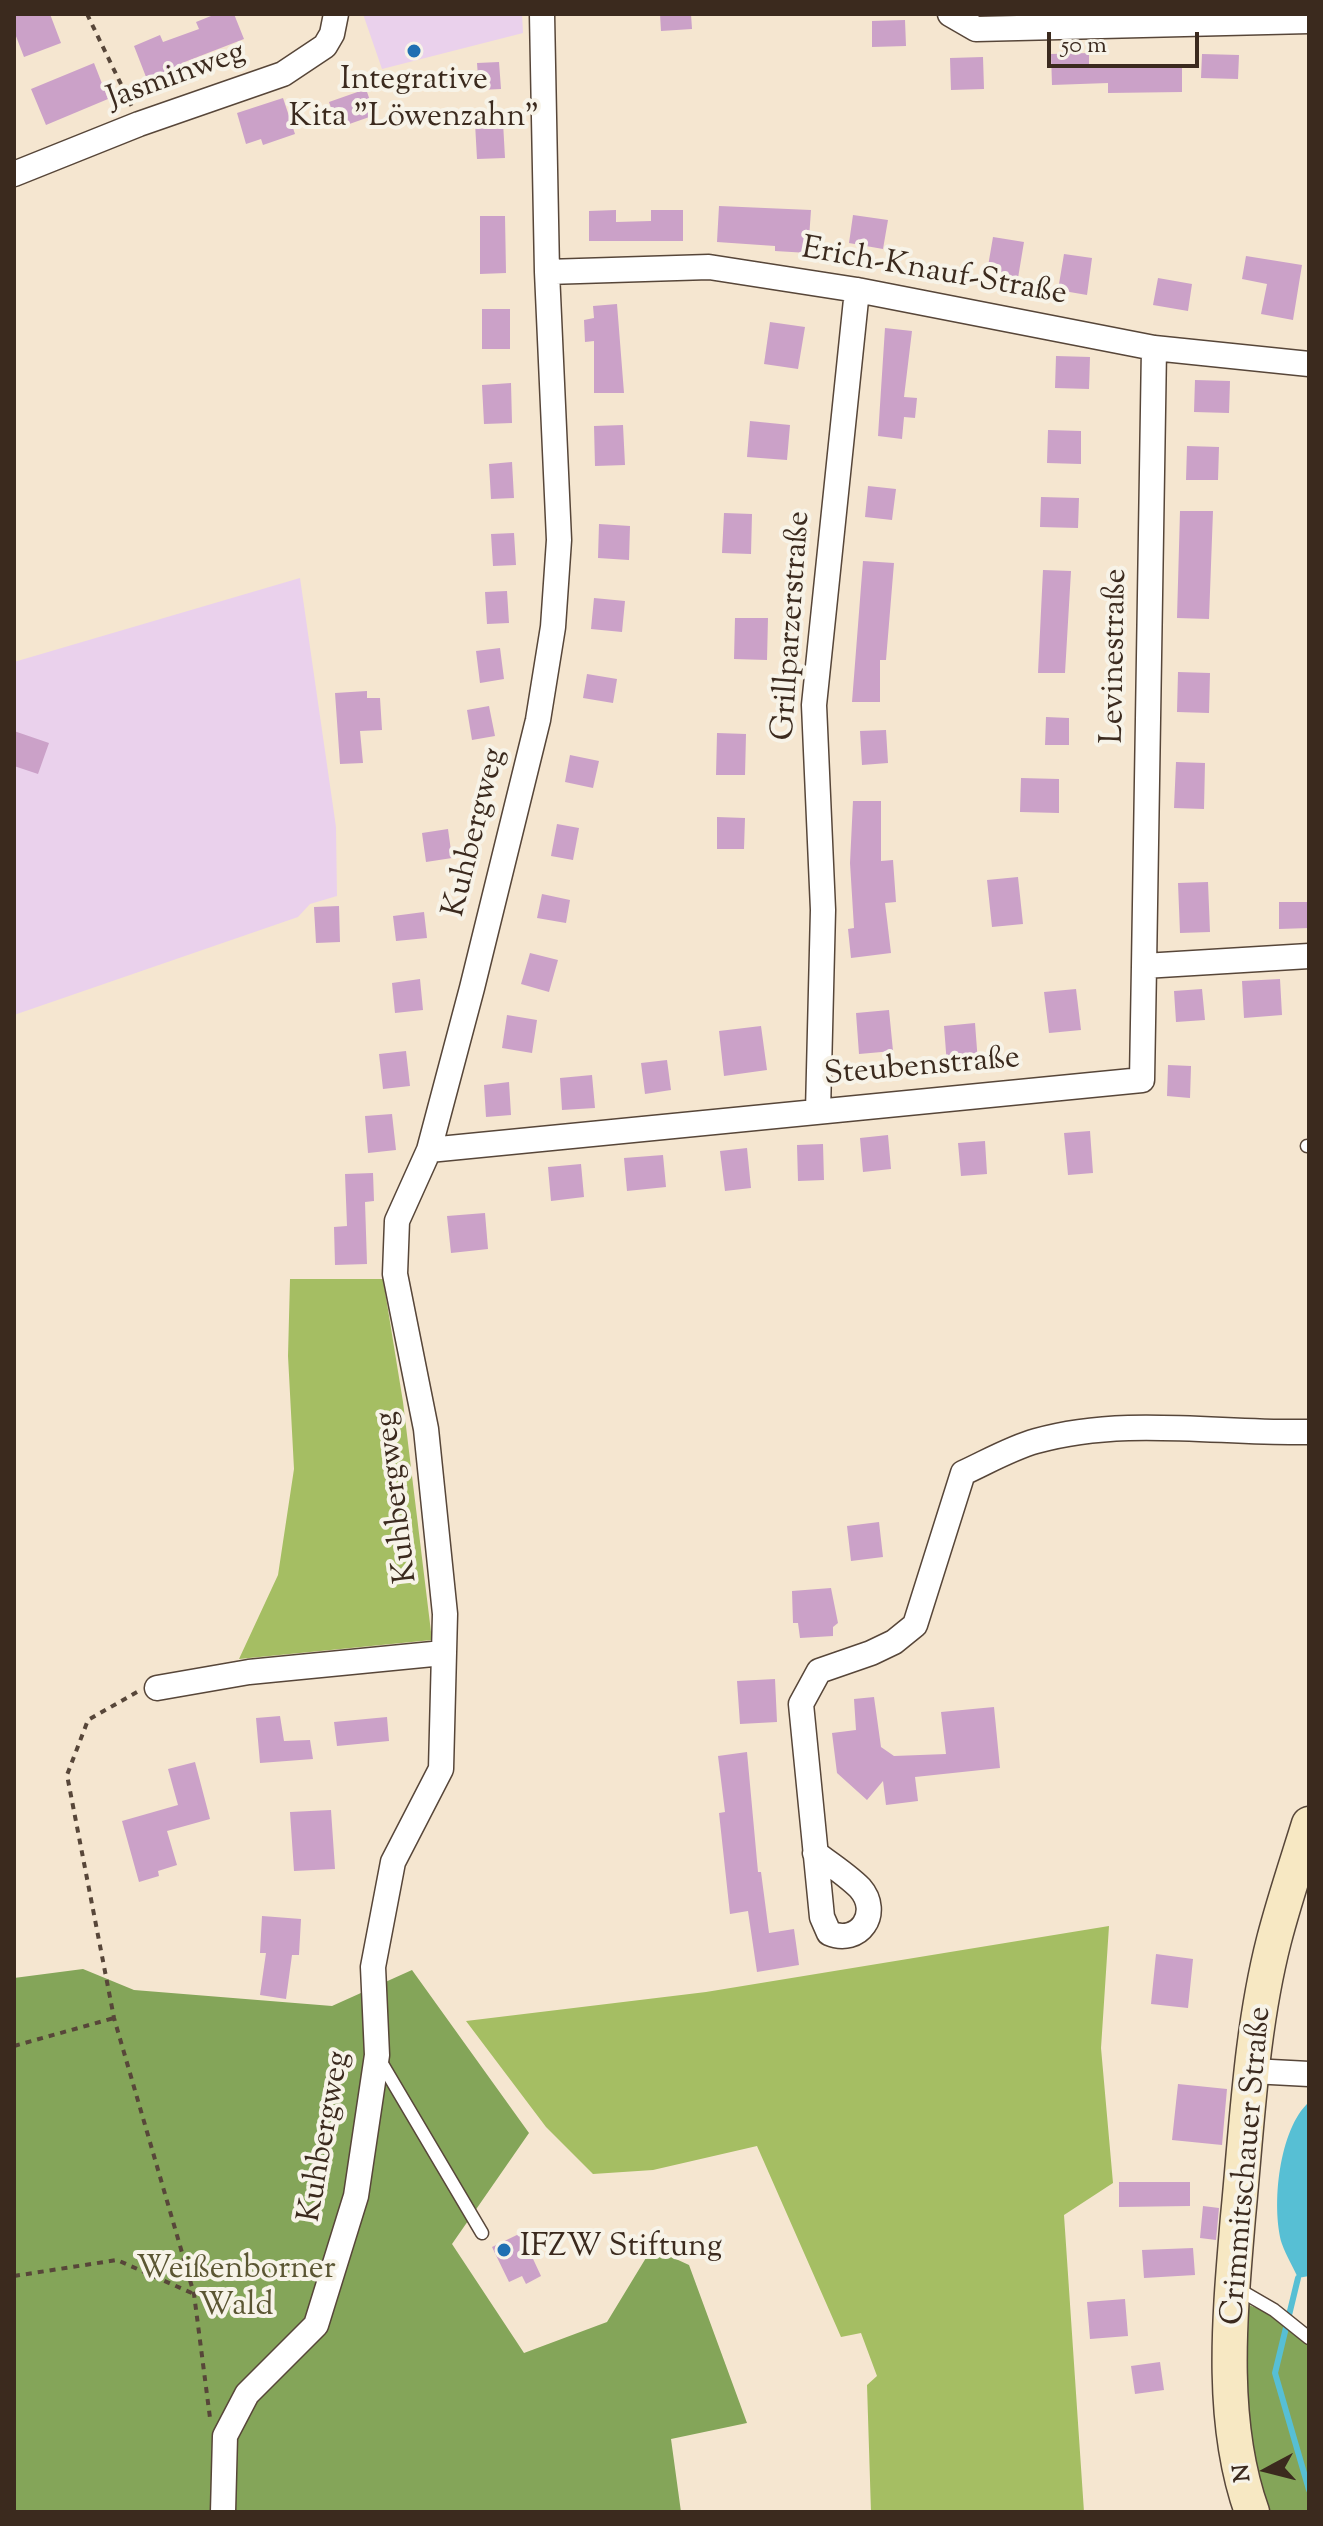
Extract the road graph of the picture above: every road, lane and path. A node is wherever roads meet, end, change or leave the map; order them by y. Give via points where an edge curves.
1 (87, 14) edge
2 (336, 14) edge
3 (542, 14) edge
4 (950, 14) edge
5 (1145, 19) edge
6 (1309, 21) edge
7 (139, 124) junction
8 (14, 174) edge
9 (547, 272) junction
10 (857, 290) junction
11 (1154, 348) junction
12 (1309, 364) edge
13 (1309, 956) edge
14 (1144, 966) junction
15 (818, 1111) junction
16 (429, 1150) junction
17 (1309, 1432) edge
18 (443, 1653) junction
19 (157, 1688) joint
20 (1309, 1824) edge
21 (815, 1853) dead end
22 (114, 2018) junction
23 (14, 2046) edge
24 (377, 2055) junction
25 (1252, 2071) junction
26 (1309, 2074) edge
27 (482, 2233) dead end
28 (14, 2276) edge
29 (1233, 2286) junction
30 (194, 2294) junction
31 (1304, 2334) edge
32 (210, 2419) dead end
33 (223, 2512) edge
34 (1252, 2512) edge

1 - 7 path
2 - 7 street, Jasminweg via 325,46 283,74
3 - 9 street, Kuhbergweg
4 - 5 street via 976,29
5 - 6 street
7 - 8 street, Jasminweg
9 - 10 street, Erich-Knauf-Straße via 709,267
9 - 16 street, Kuhbergweg via 559,540 553,627 538,720
10 - 11 street, Erich-Knauf-Straße
10 - 15 street, Grillparzerstraße via 814,705 823,910
11 - 12 street, Erich-Knauf-Straße
11 - 14 street, Levinestraße
13 - 14 street
14 - 15 street, Steubenstraße via 1142,1080
15 - 16 street, Steubenstraße
16 - 18 street, Kuhbergweg via 397,1221 395,1274 426,1429 445,1614
17 - 21 street via 1137,1425 1082,1431 1033,1441 963,1473 915,1625 894,1642 819,1671 801,1704
18 - 19 street via 249,1672
18 - 24 street, Kuhbergweg via 441,1769 393,1862 373,1967
19 - 22 path via 133,1693 88,1720 67,1775
20 - 25 main road, Crimmitschauer Straße via 1274,1942
22 - 23 path
22 - 30 path
24 - 27 lane
24 - 33 street, Kuhbergweg via 356,2196 316,2325 247,2394 225,2436
25 - 26 street
25 - 29 main road, Crimmitschauer Straße
28 - 30 path via 117,2260
29 - 31 lane
29 - 34 main road, Crimmitschauer Straße via 1231,2407 1239,2474
30 - 32 path

